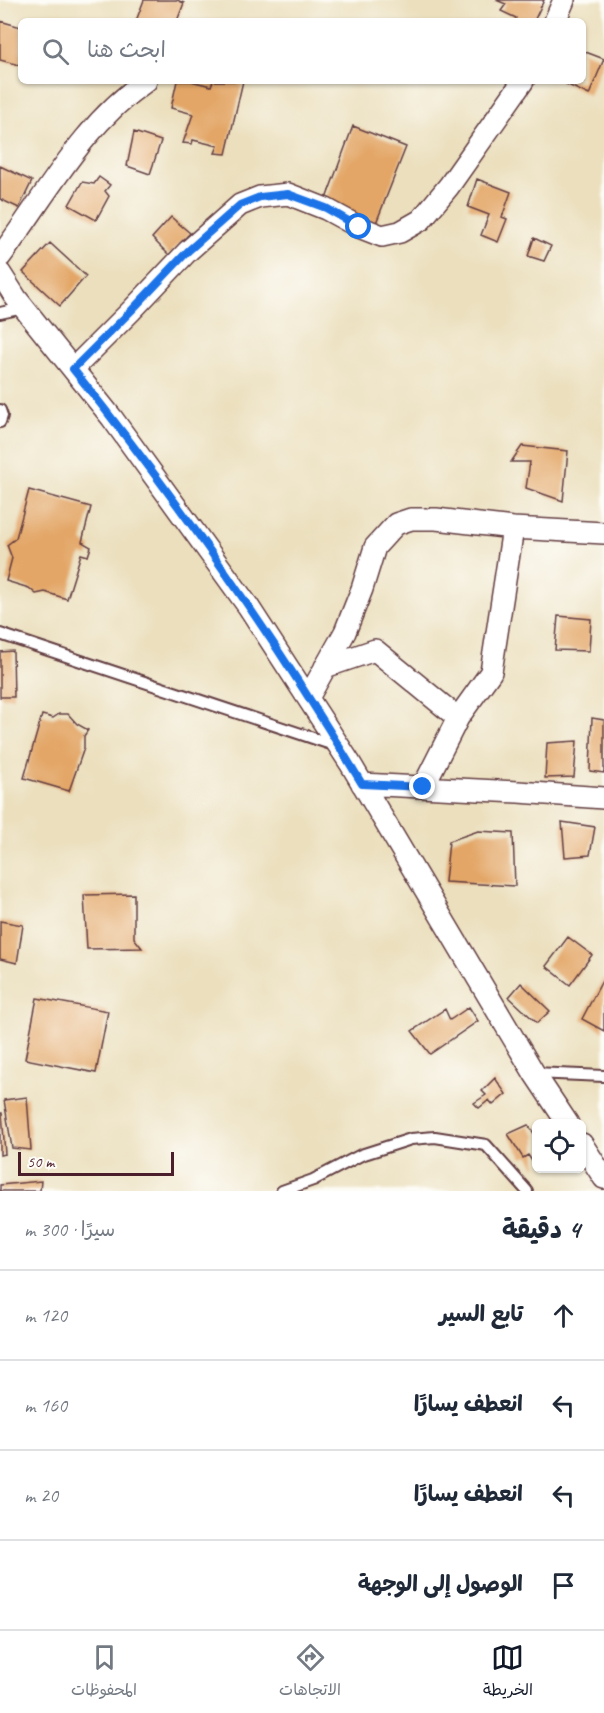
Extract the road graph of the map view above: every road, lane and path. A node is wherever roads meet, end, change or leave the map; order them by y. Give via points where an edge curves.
1 (564, 0) edge
2 (556, 18) edge
3 (142, 84) edge
4 (521, 84) edge
5 (0, 257) edge
6 (0, 273) edge
7 (23, 308) junction
8 (0, 313) edge
9 (73, 369) junction
10 (0, 410) edge
11 (0, 422) edge
12 (513, 528) junction
13 (604, 533) edge
14 (0, 634) edge
15 (325, 668) junction
16 (308, 698) junction
17 (458, 718) junction
18 (340, 747) junction
19 (362, 784) junction
20 (423, 787) junction
21 (604, 798) edge
22 (534, 1073) junction
23 (604, 1076) edge
24 (565, 1119) edge
25 (586, 1150) edge
26 (604, 1178) edge
27 (282, 1191) edge
28 (527, 1191) edge

1 - 2 street
3 - 5 street via 106,114 85,138
4 - 9 street via 421,220 400,232 382,236 288,194 260,197 240,205 188,251
6 - 7 street
7 - 8 lane
7 - 9 street
9 - 16 street via 235,587
10 - 11 lane
12 - 13 street
12 - 15 street via 436,519 411,519 396,524 375,547 345,632
12 - 17 street via 491,672
14 - 18 lane
15 - 16 street
15 - 17 street via 375,650
16 - 18 street
17 - 20 street
18 - 19 street
19 - 20 street
19 - 22 street
20 - 21 street
22 - 23 lane
22 - 24 street
25 - 26 street
27 - 28 lane via 361,1155 411,1139 435,1137 486,1145

